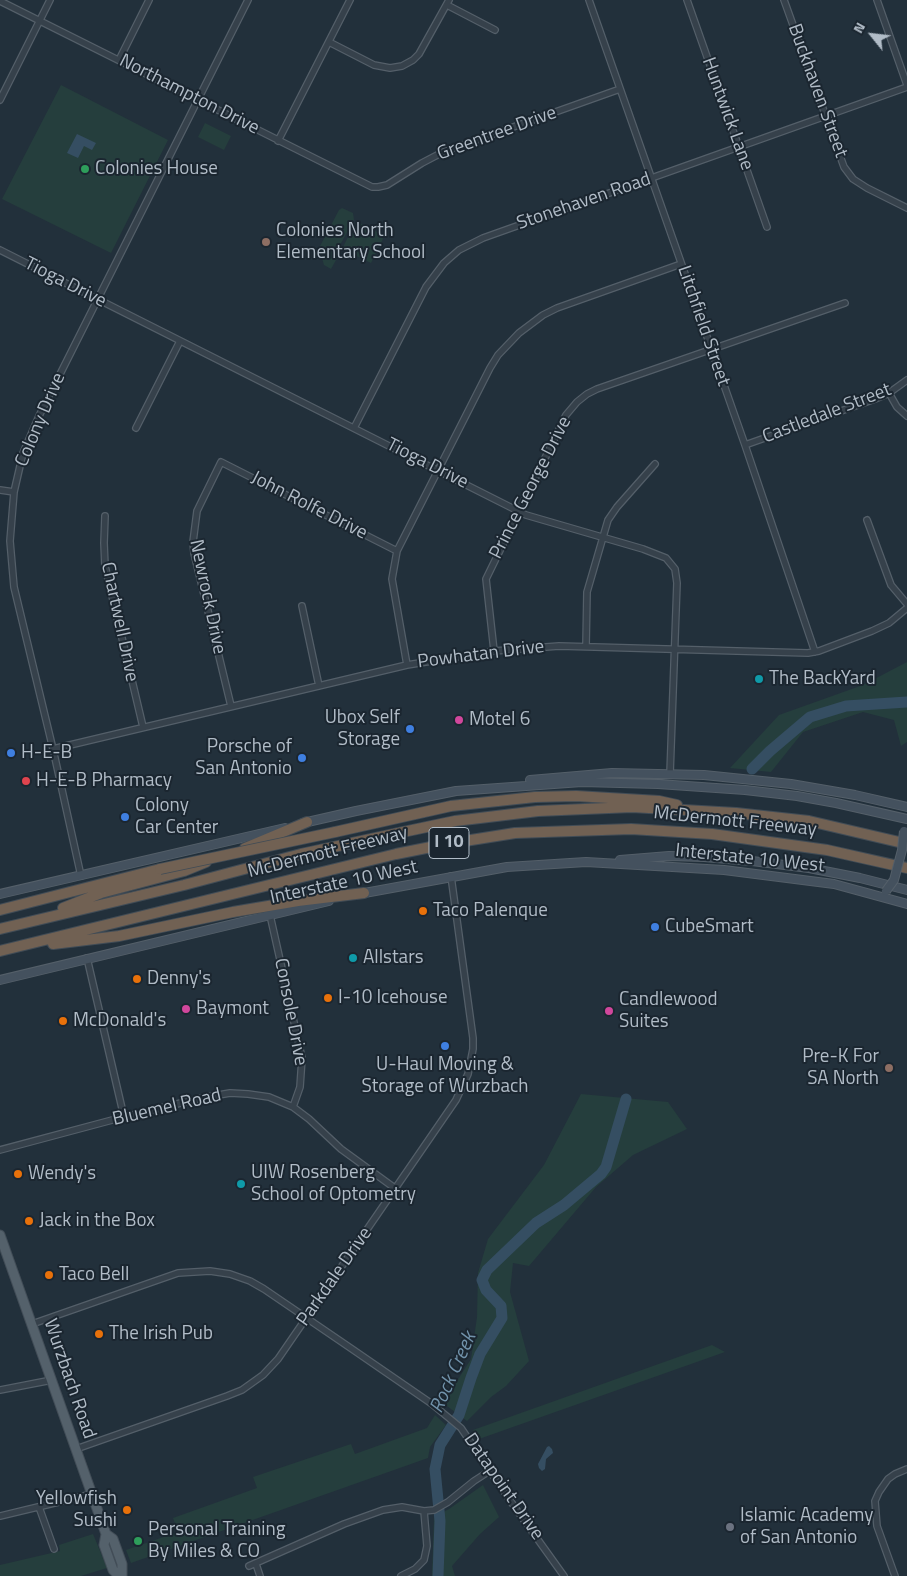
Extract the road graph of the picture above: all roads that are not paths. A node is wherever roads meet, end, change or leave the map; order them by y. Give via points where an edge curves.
1 (50, 0) edge
2 (149, 0) edge
3 (248, 0) edge
4 (350, 0) edge
5 (589, 0) edge
6 (686, 0) edge
7 (784, 0) edge
8 (877, 0) edge
9 (0, 1) edge
10 (448, 2) edge
11 (40, 20) junction
12 (495, 30) dead end
13 (329, 42) junction
14 (119, 60) junction
15 (907, 86) edge
16 (620, 89) junction
17 (0, 100) edge
18 (198, 100) junction
19 (825, 116) junction
20 (278, 141) junction
21 (738, 146) junction
22 (651, 179) junction
23 (378, 188) joint
24 (907, 208) edge
25 (767, 227) dead end
26 (0, 250) edge
27 (681, 264) junction
28 (98, 299) junction
29 (845, 303) dead end
30 (180, 340) junction
31 (711, 350) junction
32 (907, 380) edge
33 (889, 393) junction
34 (907, 416) edge
35 (136, 428) dead end
36 (354, 428) junction
37 (745, 445) junction
38 (220, 462) joint
39 (655, 464) dead end
40 (438, 470) junction
41 (0, 490) edge
42 (14, 492) junction
43 (518, 511) junction
44 (105, 516) dead end
45 (867, 520) dead end
46 (603, 537) junction
47 (397, 551) junction
48 (302, 606) dead end
49 (907, 606) edge
50 (586, 646) junction
51 (674, 650) junction
52 (494, 651) junction
53 (815, 652) junction
54 (408, 665) junction
55 (319, 686) junction
56 (231, 706) junction
57 (143, 727) junction
58 (53, 749) junction
59 (670, 774) junction
60 (473, 788) junction
61 (907, 807) edge
62 (705, 810) junction
63 (892, 816) junction
64 (907, 820) edge
65 (307, 822) junction
66 (907, 844) edge
67 (586, 862) junction
68 (907, 868) edge
69 (81, 876) junction
70 (451, 876) junction
71 (907, 890) edge
72 (364, 893) junction
73 (0, 894) edge
74 (870, 894) junction
75 (907, 904) edge
76 (0, 910) edge
77 (270, 915) junction
78 (12, 926) junction
79 (0, 929) edge
80 (17, 947) junction
81 (0, 951) edge
82 (86, 958) junction
83 (0, 980) edge
84 (293, 1107) junction
85 (124, 1116) junction
86 (0, 1150) edge
87 (396, 1189) junction
88 (0, 1235) edge
89 (307, 1318) junction
90 (32, 1324) junction
91 (52, 1380) junction
92 (0, 1390) edge
93 (76, 1449) junction
94 (907, 1469) edge
95 (491, 1470) junction
96 (92, 1494) junction
97 (39, 1507) junction
98 (424, 1511) junction
99 (0, 1516) edge
100 (54, 1549) dead end
101 (256, 1564) junction
102 (249, 1566) dead end
103 (120, 1576) edge
104 (260, 1576) edge
105 (401, 1576) edge
106 (564, 1576) edge
107 (895, 1576) edge

1 - 11 street
2 - 14 street
3 - 18 street, Colony Drive
4 - 13 street
5 - 16 street, Litchfield Street
6 - 21 street, Huntwick Lane
7 - 19 street, Buckhaven Street
8 - 15 street
9 - 11 street, Northampton Drive
10 - 12 street
10 - 13 street via 419,54 402,66 374,65
11 - 14 street, Northampton Drive
11 - 17 street
13 - 20 street
14 - 18 street, Northampton Drive
15 - 19 street, Stonehaven Road
16 - 22 street, Litchfield Street
16 - 23 street, Greentree Drive via 443,152 387,186
18 - 20 street, Northampton Drive
18 - 28 street, Colony Drive
19 - 21 street, Stonehaven Road
19 - 24 street, Buckhaven Street via 838,154 850,175
20 - 23 street, Northampton Drive
21 - 22 street, Stonehaven Road
21 - 25 street, Huntwick Lane
22 - 27 street, Litchfield Street
22 - 36 street, Stonehaven Road via 483,238 459,250 444,263 426,287
26 - 28 street, Tioga Drive
27 - 31 street, Litchfield Street
27 - 40 street via 557,308 519,333 490,368
28 - 30 street, Tioga Drive
28 - 42 street, Colony Drive via 31,434
29 - 31 street, Prince George Drive
30 - 35 street
30 - 36 street, Tioga Drive
31 - 37 street, Litchfield Street
31 - 43 street, Prince George Drive via 597,390 577,402 566,416
32 - 33 street, Castledale Street
33 - 34 street
33 - 37 street, Castledale Street
36 - 40 street, Tioga Drive
37 - 53 street, Litchfield Street
38 - 47 street, John Rolfe Drive
38 - 56 street, Newrock Drive via 197,511 193,542
39 - 46 street via 608,520
40 - 43 street, Tioga Drive
40 - 47 street
41 - 42 street
42 - 58 street, Colony Drive via 10,541 14,587
43 - 46 street, Tioga Drive
43 - 52 street, Prince George Drive via 486,579
44 - 57 street, Chartwell Drive via 105,566
45 - 49 street via 891,585
46 - 50 street via 587,592
46 - 51 street, Tioga Drive via 656,553 673,566 676,583
47 - 54 street via 392,579
48 - 55 street
49 - 53 street, Powhatan Drive via 889,622 872,631
50 - 51 street, Powhatan Drive
50 - 52 street, Powhatan Drive
51 - 53 street, Powhatan Drive
51 - 59 street, Tioga Drive
52 - 54 street, Powhatan Drive
54 - 55 street, Powhatan Drive
55 - 56 street, Powhatan Drive
56 - 57 street, Powhatan Drive
57 - 58 street, Powhatan Drive
58 - 69 street, Colony Drive
59 - 60 main road via 564,776
59 - 61 main road via 791,784 855,794
60 - 63 main road via 582,782 716,788 797,796
60 - 65 main road
62 - 66 highway, McDermott Freeway / I 10 via 809,821
62 - 76 highway, bridge via 659,801 576,796 451,806 160,869
62 - 78 highway, McDermott Freeway / I 10 via 632,807 538,811 455,821 301,854
63 - 64 main road
63 - 74 main road, bridge via 904,831 894,880 886,891
65 - 69 main road
65 - 78 highway via 184,871 101,893
67 - 70 main road, Interstate 10 West via 507,867
67 - 71 main road via 669,856 752,860 809,868
67 - 74 main road, Interstate 10 West via 745,873 834,884
68 - 80 highway, McDermott Freeway / I 10 via 827,850 712,834 631,829 516,833 396,854
69 - 73 main road
70 - 72 main road, Interstate 10 West
70 - 87 street, Parkdale Drive via 472,1020 471,1062 456,1100
72 - 77 main road, Interstate 10 West
72 - 80 highway via 233,912 119,936
74 - 75 main road, Interstate 10 West
77 - 82 main road, Interstate 10 West
77 - 84 street, Console Drive via 302,1058 300,1087
78 - 79 highway, McDermott Freeway / I 10
80 - 81 highway, McDermott Freeway / I 10
82 - 83 main road, Interstate 10 West
82 - 85 street
84 - 85 street, Bluemel Road via 269,1097 230,1093
84 - 87 street, Bluemel Road via 341,1149
85 - 86 street, Bluemel Road
87 - 89 street, Parkdale Drive
88 - 90 main road, Wurzbach Road
89 - 90 street, Datapoint Drive via 250,1281 224,1273 198,1271 158,1279
89 - 93 street, Parkdale Drive via 274,1365 242,1390
89 - 95 street, Datapoint Drive via 447,1416 461,1428
90 - 91 main road, Wurzbach Road
91 - 92 street
91 - 93 main road, Wurzbach Road
93 - 96 main road, Wurzbach Road
94 - 107 street via 888,1479 875,1501 877,1526
95 - 98 street via 443,1506
95 - 106 street, Datapoint Drive
96 - 97 street
96 - 103 main road, Wurzbach Road via 106,1534 113,1539 122,1564
97 - 99 street
97 - 100 street
98 - 101 street via 402,1507 383,1510
98 - 105 street via 428,1546 424,1560
101 - 102 street
101 - 104 street

